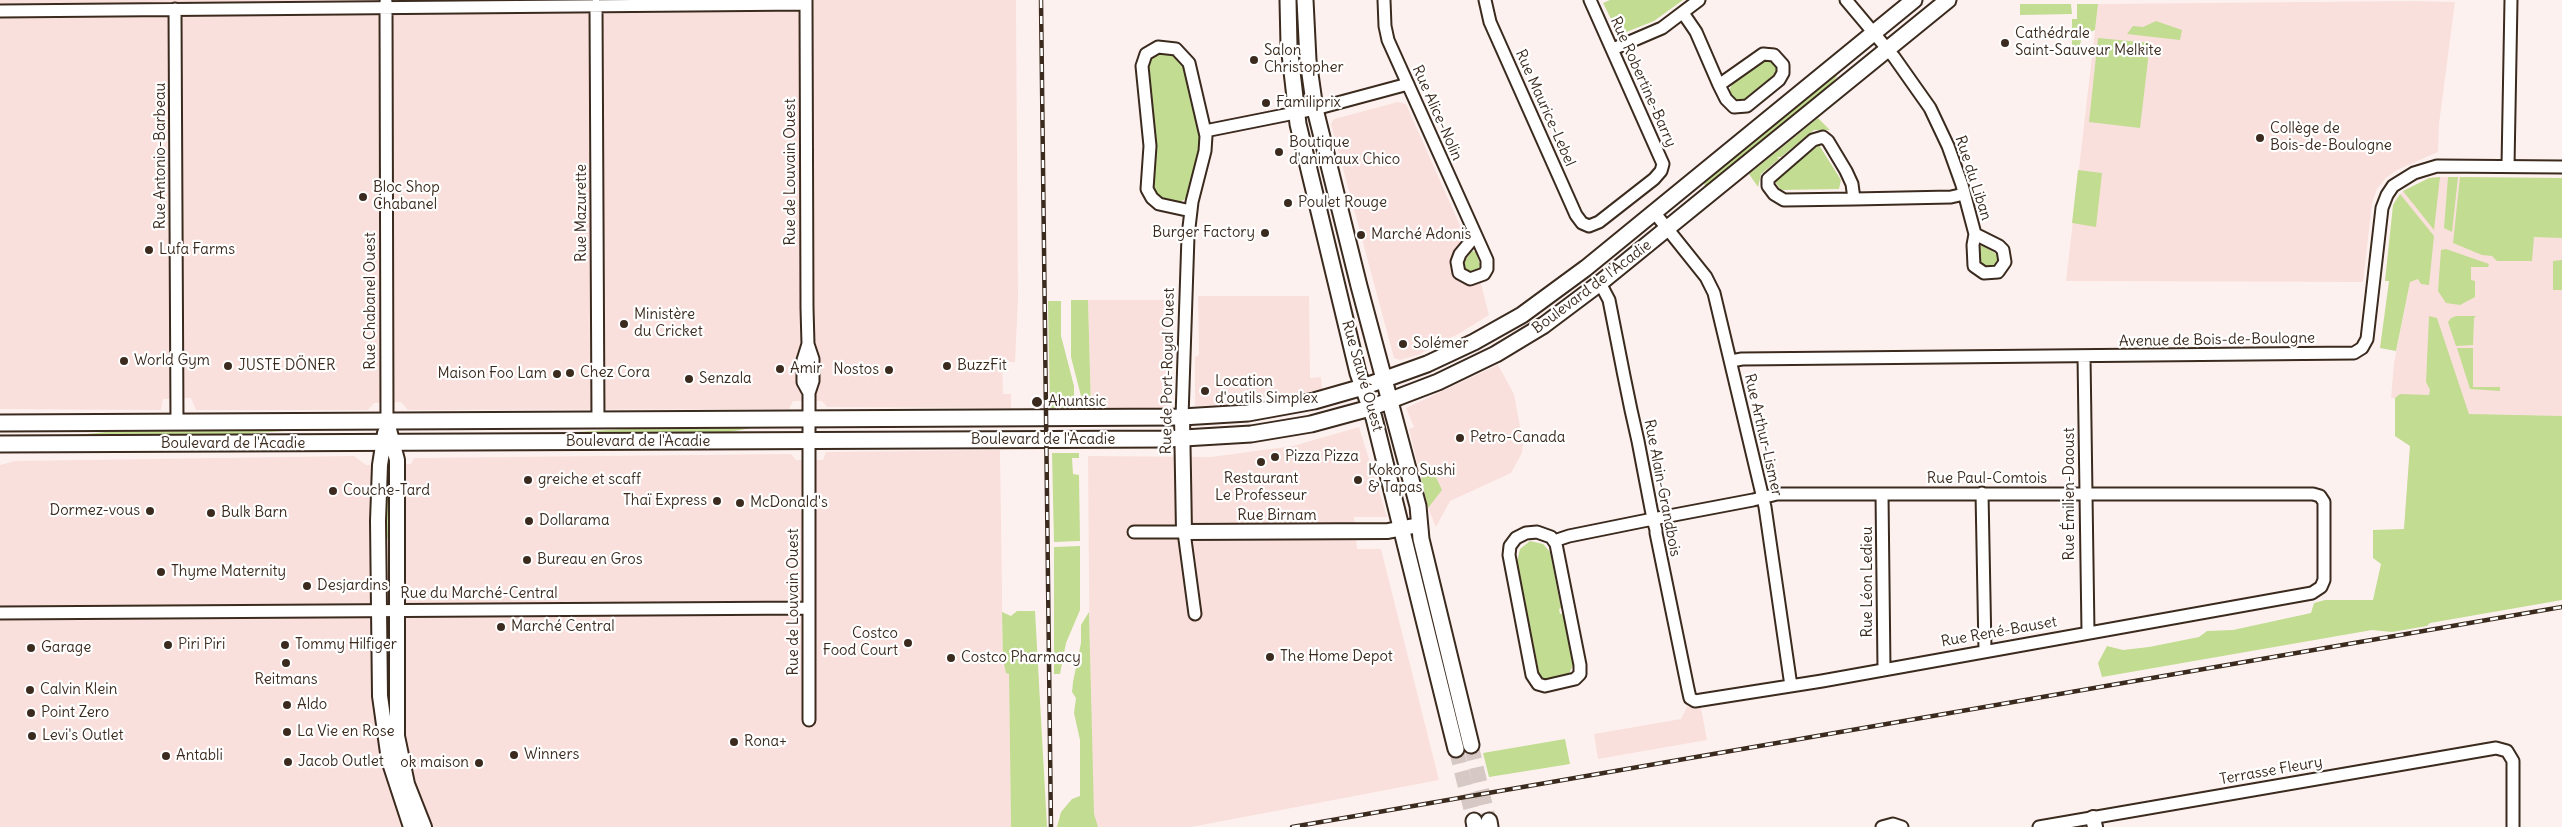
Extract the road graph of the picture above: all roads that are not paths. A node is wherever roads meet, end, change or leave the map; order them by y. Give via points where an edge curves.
1 (1288, 0) edge
2 (1305, 0) edge
3 (1384, 0) edge
4 (1486, 0) edge
5 (1590, 0) edge
6 (1699, 0) edge
7 (1846, 0) edge
8 (1914, 0) edge
9 (1948, 0) edge
10 (2511, 0) edge
11 (806, 2) edge
12 (386, 4) edge
13 (596, 6) junction
14 (175, 9) junction
15 (0, 11) edge
16 (1683, 13) junction
17 (1873, 33) junction
18 (1613, 49) junction
19 (1887, 50) junction
20 (1408, 84) junction
21 (1719, 85) junction
22 (1315, 109) junction
23 (1298, 113) junction
24 (1205, 131) junction
25 (2508, 166) junction
26 (2562, 167) edge
27 (1964, 194) junction
28 (1854, 199) junction
29 (1191, 211) junction
30 (1654, 212) junction
31 (1584, 224) joint
32 (1667, 229) junction
33 (1975, 234) dead end
34 (1475, 236) dead end
35 (1600, 283) junction
36 (2084, 356) junction
37 (1730, 361) junction
38 (1385, 380) junction
39 (1363, 388) junction
40 (1390, 400) junction
41 (1370, 408) junction
42 (1182, 417) junction
43 (598, 421) junction
44 (809, 421) junction
45 (177, 422) junction
46 (387, 422) junction
47 (0, 423) edge
48 (1182, 439) junction
49 (809, 441) junction
50 (388, 443) junction
51 (8, 444) edge
52 (0, 455) edge
53 (1982, 493) junction
54 (2085, 493) junction
55 (1882, 494) junction
56 (1762, 497) junction
57 (1654, 519) junction
58 (1419, 525) junction
59 (1401, 529) junction
60 (1134, 532) dead end
61 (1184, 532) junction
62 (1554, 541) junction
63 (2312, 593) joint
64 (808, 608) junction
65 (379, 610) junction
66 (397, 610) junction
67 (0, 613) edge
68 (1195, 614) dead end
69 (2088, 632) junction
70 (1985, 650) junction
71 (1884, 669) junction
72 (1791, 686) junction
73 (1693, 700) joint
74 (809, 720) dead end
75 (2094, 822) edge
76 (411, 827) edge
77 (424, 827) edge
78 (1882, 827) edge
79 (1902, 827) edge
80 (2039, 827) edge
81 (2513, 827) edge

1 - 23 main road, Rue Sauvé Ouest via 1289,44
2 - 22 main road, Rue Sauvé Ouest
3 - 20 street, Rue Alice-Nolin via 1386,35
4 - 31 street, Rue Maurice-Lebel via 1490,22 1576,215
5 - 18 street, Rue Robertine-Barry
6 - 16 street
7 - 17 street, Rue du Liban
8 - 17 main road, Boulevard de l'Acadie
9 - 19 main road, Boulevard de l'Acadie
10 - 25 street
11 - 13 street
11 - 44 street, Rue de Louvain Ouest via 808,344 813,359 813,381 808,393
12 - 13 street
12 - 14 street
12 - 46 street, Rue Chabanel Ouest
13 - 43 street, Rue Mazurette
14 - 15 street
14 - 45 street, Rue Antonio-Barbeau
16 - 18 street via 1662,28
16 - 21 street via 1694,28
17 - 19 street, Rue du Liban
17 - 30 main road, Boulevard de l'Acadie
18 - 31 street, Rue Robertine-Barry via 1663,166 1658,175 1600,222 1591,226
19 - 27 street, Rue du Liban via 1933,114 1952,155
19 - 32 main road, Boulevard de l'Acadie
20 - 22 street
20 - 34 street, Rue Alice-Nolin
21 - 21 street via 1729,104 1745,108 1781,78 1783,65 1774,55 1763,54
22 - 23 street
22 - 38 main road, Rue Sauvé Ouest
23 - 24 street
23 - 39 main road, Rue Sauvé Ouest
24 - 29 street, Rue de Port-Royal Ouest via 1205,151
24 - 29 street, Rue de Port-Royal Ouest via 1191,67 1182,54 1172,48 1154,48 1143,61 1150,146 1147,185 1150,195 1159,204
25 - 26 street, Avenue de Bois-de-Boulogne
25 - 36 street, Avenue de Bois-de-Boulogne via 2428,168 2399,182 2389,191 2382,208 2368,336 2357,351 2343,354
27 - 28 street
27 - 33 street, Rue du Liban
28 - 28 street via 1846,171 1823,137 1813,140 1768,179 1768,186 1782,199
29 - 42 street, Rue de Port-Royal Ouest
30 - 32 street, Rue Arthur-Lismer
30 - 38 main road, Boulevard de l'Acadie via 1586,268 1517,318 1452,353
32 - 35 main road, Boulevard de l'Acadie
32 - 37 street, Rue Arthur-Lismer via 1711,284
35 - 40 main road, Boulevard de l'Acadie via 1504,350 1457,374
35 - 57 street, Rue Alain-Grandbois via 1609,300
36 - 37 street, Avenue de Bois-de-Boulogne
36 - 54 street, Rue Émilien-Daoust
37 - 56 street, Rue Arthur-Lismer
38 - 39 main road, Boulevard de l'Acadie
38 - 40 main road, Rue Sauvé Ouest
39 - 41 main road, Rue Sauvé Ouest
39 - 42 main road, Boulevard de l'Acadie via 1273,409
40 - 41 main road, Boulevard de l'Acadie
40 - 58 main road, Rue Sauvé Ouest via 1418,506
41 - 48 main road, Boulevard de l'Acadie via 1273,431
41 - 59 main road, Rue Sauvé Ouest
42 - 44 main road, Boulevard de l'Acadie
42 - 48 street, Rue de Port-Royal Ouest
43 - 44 main road, Boulevard de l'Acadie
43 - 46 main road, Boulevard de l'Acadie
44 - 49 street, Rue de Louvain Ouest
45 - 46 main road, Boulevard de l'Acadie
45 - 47 main road, Boulevard de l'Acadie
46 - 50 street, Rue Chabanel Ouest
48 - 49 main road, Boulevard de l'Acadie
48 - 61 street, Rue de Port-Royal Ouest
49 - 50 main road, Boulevard de l'Acadie
49 - 64 street, Rue de Louvain Ouest
50 - 51 main road, Boulevard de l'Acadie
50 - 65 street, Rue Chabanel Ouest via 379,505
50 - 66 street, Rue Chabanel Ouest via 397,460
51 - 52 main road
53 - 54 street, Rue Paul-Comtois
53 - 55 street, Rue Paul-Comtois
53 - 70 street
54 - 63 street, Rue Paul-Comtois via 2318,495 2324,507 2324,580
54 - 69 street, Rue Émilien-Daoust
55 - 56 street, Rue Paul-Comtois via 1778,494
55 - 71 street, Rue Léon Ledieu
56 - 57 street, Rue Paul-Comtois
56 - 72 street, Rue Arthur-Lismer
57 - 62 street, Rue Paul-Comtois
57 - 73 street, Rue Alain-Grandbois via 1688,689
58 - 59 street, Rue Birnam
58 - 59 main road, Rue Sauvé Ouest via 1464,747
59 - 61 street, Rue Birnam
60 - 61 street, Rue Birnam
61 - 68 street, Rue de Port-Royal Ouest
62 - 62 street via 1542,533 1526,533 1514,540 1509,553 1533,678 1545,686 1573,680 1581,669
63 - 69 street, Rue René-Bauset
64 - 66 street, Rue du Marché-Central
64 - 74 street, Rue de Louvain Ouest
65 - 66 street, Rue du Marché-Central
65 - 67 street, Rue du Marché-Central
65 - 76 street, Rue Chabanel Ouest via 379,686 383,730 394,780
66 - 77 street, Rue Chabanel Ouest via 398,741 407,784
69 - 70 street, Rue René-Bauset
70 - 71 street, Rue René-Bauset
71 - 72 street, Rue René-Bauset
72 - 73 street, Rue René-Bauset
75 - 80 street, Terrasse Fleury
75 - 81 street, Terrasse Fleury via 2496,748 2507,751 2513,763
78 - 79 street via 1893,824

